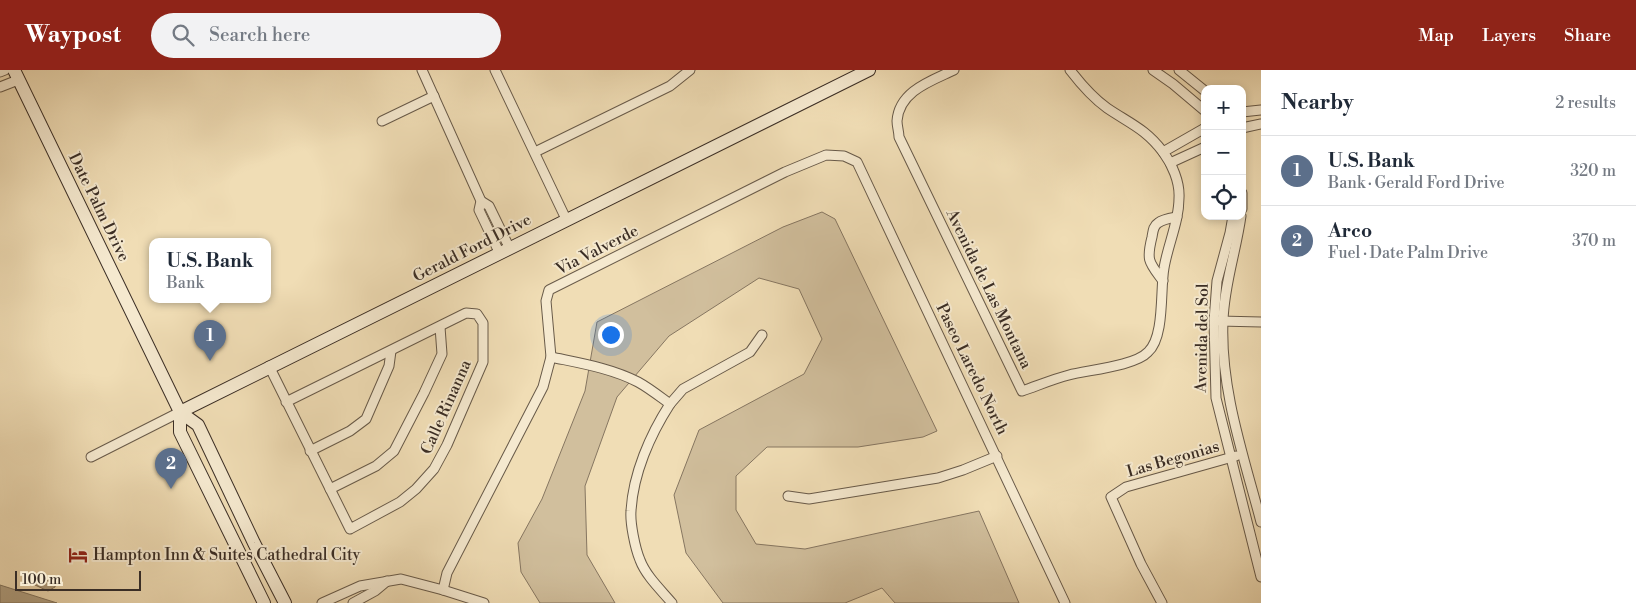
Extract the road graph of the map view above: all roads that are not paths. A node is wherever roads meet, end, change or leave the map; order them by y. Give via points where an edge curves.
1 (5, 70) edge
2 (422, 70) edge
3 (495, 70) edge
4 (690, 70) edge
5 (954, 70) edge
6 (1070, 70) edge
7 (1153, 70) edge
8 (1179, 70) edge
9 (0, 72) edge
10 (861, 72) edge
11 (16, 75) edge
12 (0, 87) edge
13 (1201, 88) edge
14 (434, 96) junction
15 (1201, 108) edge
16 (1261, 110) edge
17 (1246, 112) edge
18 (382, 121) dead end
19 (1261, 124) edge
20 (1246, 127) edge
21 (1202, 130) edge
22 (1201, 149) edge
23 (534, 152) junction
24 (1163, 152) junction
25 (844, 156) joint
26 (1170, 163) junction
27 (481, 201) junction
28 (492, 212) junction
29 (483, 217) junction
30 (1177, 217) junction
31 (566, 219) junction
32 (1232, 220) edge
33 (1241, 220) edge
34 (504, 250) junction
35 (1163, 281) junction
36 (1219, 321) junction
37 (1261, 322) edge
38 (440, 327) junction
39 (762, 334) dead end
40 (391, 350) junction
41 (551, 357) junction
42 (269, 366) junction
43 (286, 402) junction
44 (670, 404) junction
45 (180, 412) junction
46 (310, 451) junction
47 (1243, 454) junction
48 (997, 456) junction
49 (91, 458) dead end
50 (1231, 458) junction
51 (330, 489) junction
52 (788, 496) dead end
53 (1261, 522) edge
54 (1261, 577) edge
55 (253, 580) junction
56 (388, 581) junction
57 (443, 590) junction
58 (340, 599) edge
59 (264, 603) edge
60 (276, 603) edge
61 (285, 603) edge
62 (322, 603) edge
63 (353, 603) edge
64 (484, 603) edge
65 (672, 603) edge
66 (1065, 603) edge
67 (1162, 603) edge

1 - 9 street
2 - 14 street
3 - 23 street
4 - 23 street via 670,86
5 - 35 street, Avenida de Las Montana via 920,87 903,100 897,121 899,137 1022,391 1068,375 1134,360 1149,352 1157,337
6 - 24 street, Avenida de Las Montana via 1106,107 1144,130
7 - 15 street
8 - 13 street
10 - 31 main road, Gerald Ford Drive
11 - 12 street
11 - 45 main road, Date Palm Drive
14 - 18 street
14 - 27 street
16 - 17 street
19 - 20 street
21 - 24 street
22 - 26 street
23 - 31 street
24 - 26 street, Avenida de Las Montana
25 - 41 street, Via Valverde via 826,155 785,172 549,290 546,301
25 - 48 street, Paseo Laredo North via 857,162
26 - 30 street, Avenida de Las Montana via 1180,196
27 - 28 street via 488,204
27 - 29 street via 479,210
28 - 29 street
28 - 34 street
29 - 34 street
30 - 35 street, Avenida de Las Montana
30 - 35 street via 1158,222 1148,253 1153,268
31 - 34 main road, Gerald Ford Drive
32 - 36 street, Avenida del Sol via 1217,281
33 - 36 street, Avenida del Sol
34 - 42 main road, Gerald Ford Drive
36 - 37 street
36 - 47 street, Avenida del Sol via 1229,394
36 - 50 street, Avenida del Sol via 1216,398
38 - 40 street
38 - 51 street via 442,354 394,451 376,466
38 - 51 street, Calle Rinanna via 466,313 476,314 483,323 483,362 434,469 400,502 350,529
39 - 44 street via 750,352 683,389
40 - 43 street
40 - 46 street via 389,366 366,419
41 - 44 street via 636,381
41 - 57 street, Via Valverde via 543,387 447,574
42 - 43 street
42 - 45 main road, Gerald Ford Drive
43 - 46 street
44 - 65 street via 656,425 634,486 630,514 640,561
45 - 49 street, Gerald Ford Drive
45 - 55 main road, Date Palm Drive via 180,432
45 - 61 main road, Date Palm Drive via 198,426
46 - 51 street
47 - 50 street, Las Begonias
47 - 53 street, Avenida del Sol
48 - 52 street via 938,478 809,498
48 - 66 street, Paseo Laredo North
50 - 54 street, Avenida del Sol
50 - 67 street, Las Begonias via 1126,487 1111,497
55 - 59 main road, Date Palm Drive
55 - 60 main road via 270,592
56 - 57 street via 401,578
56 - 58 street via 360,586
56 - 63 street
57 - 64 street
58 - 62 street

